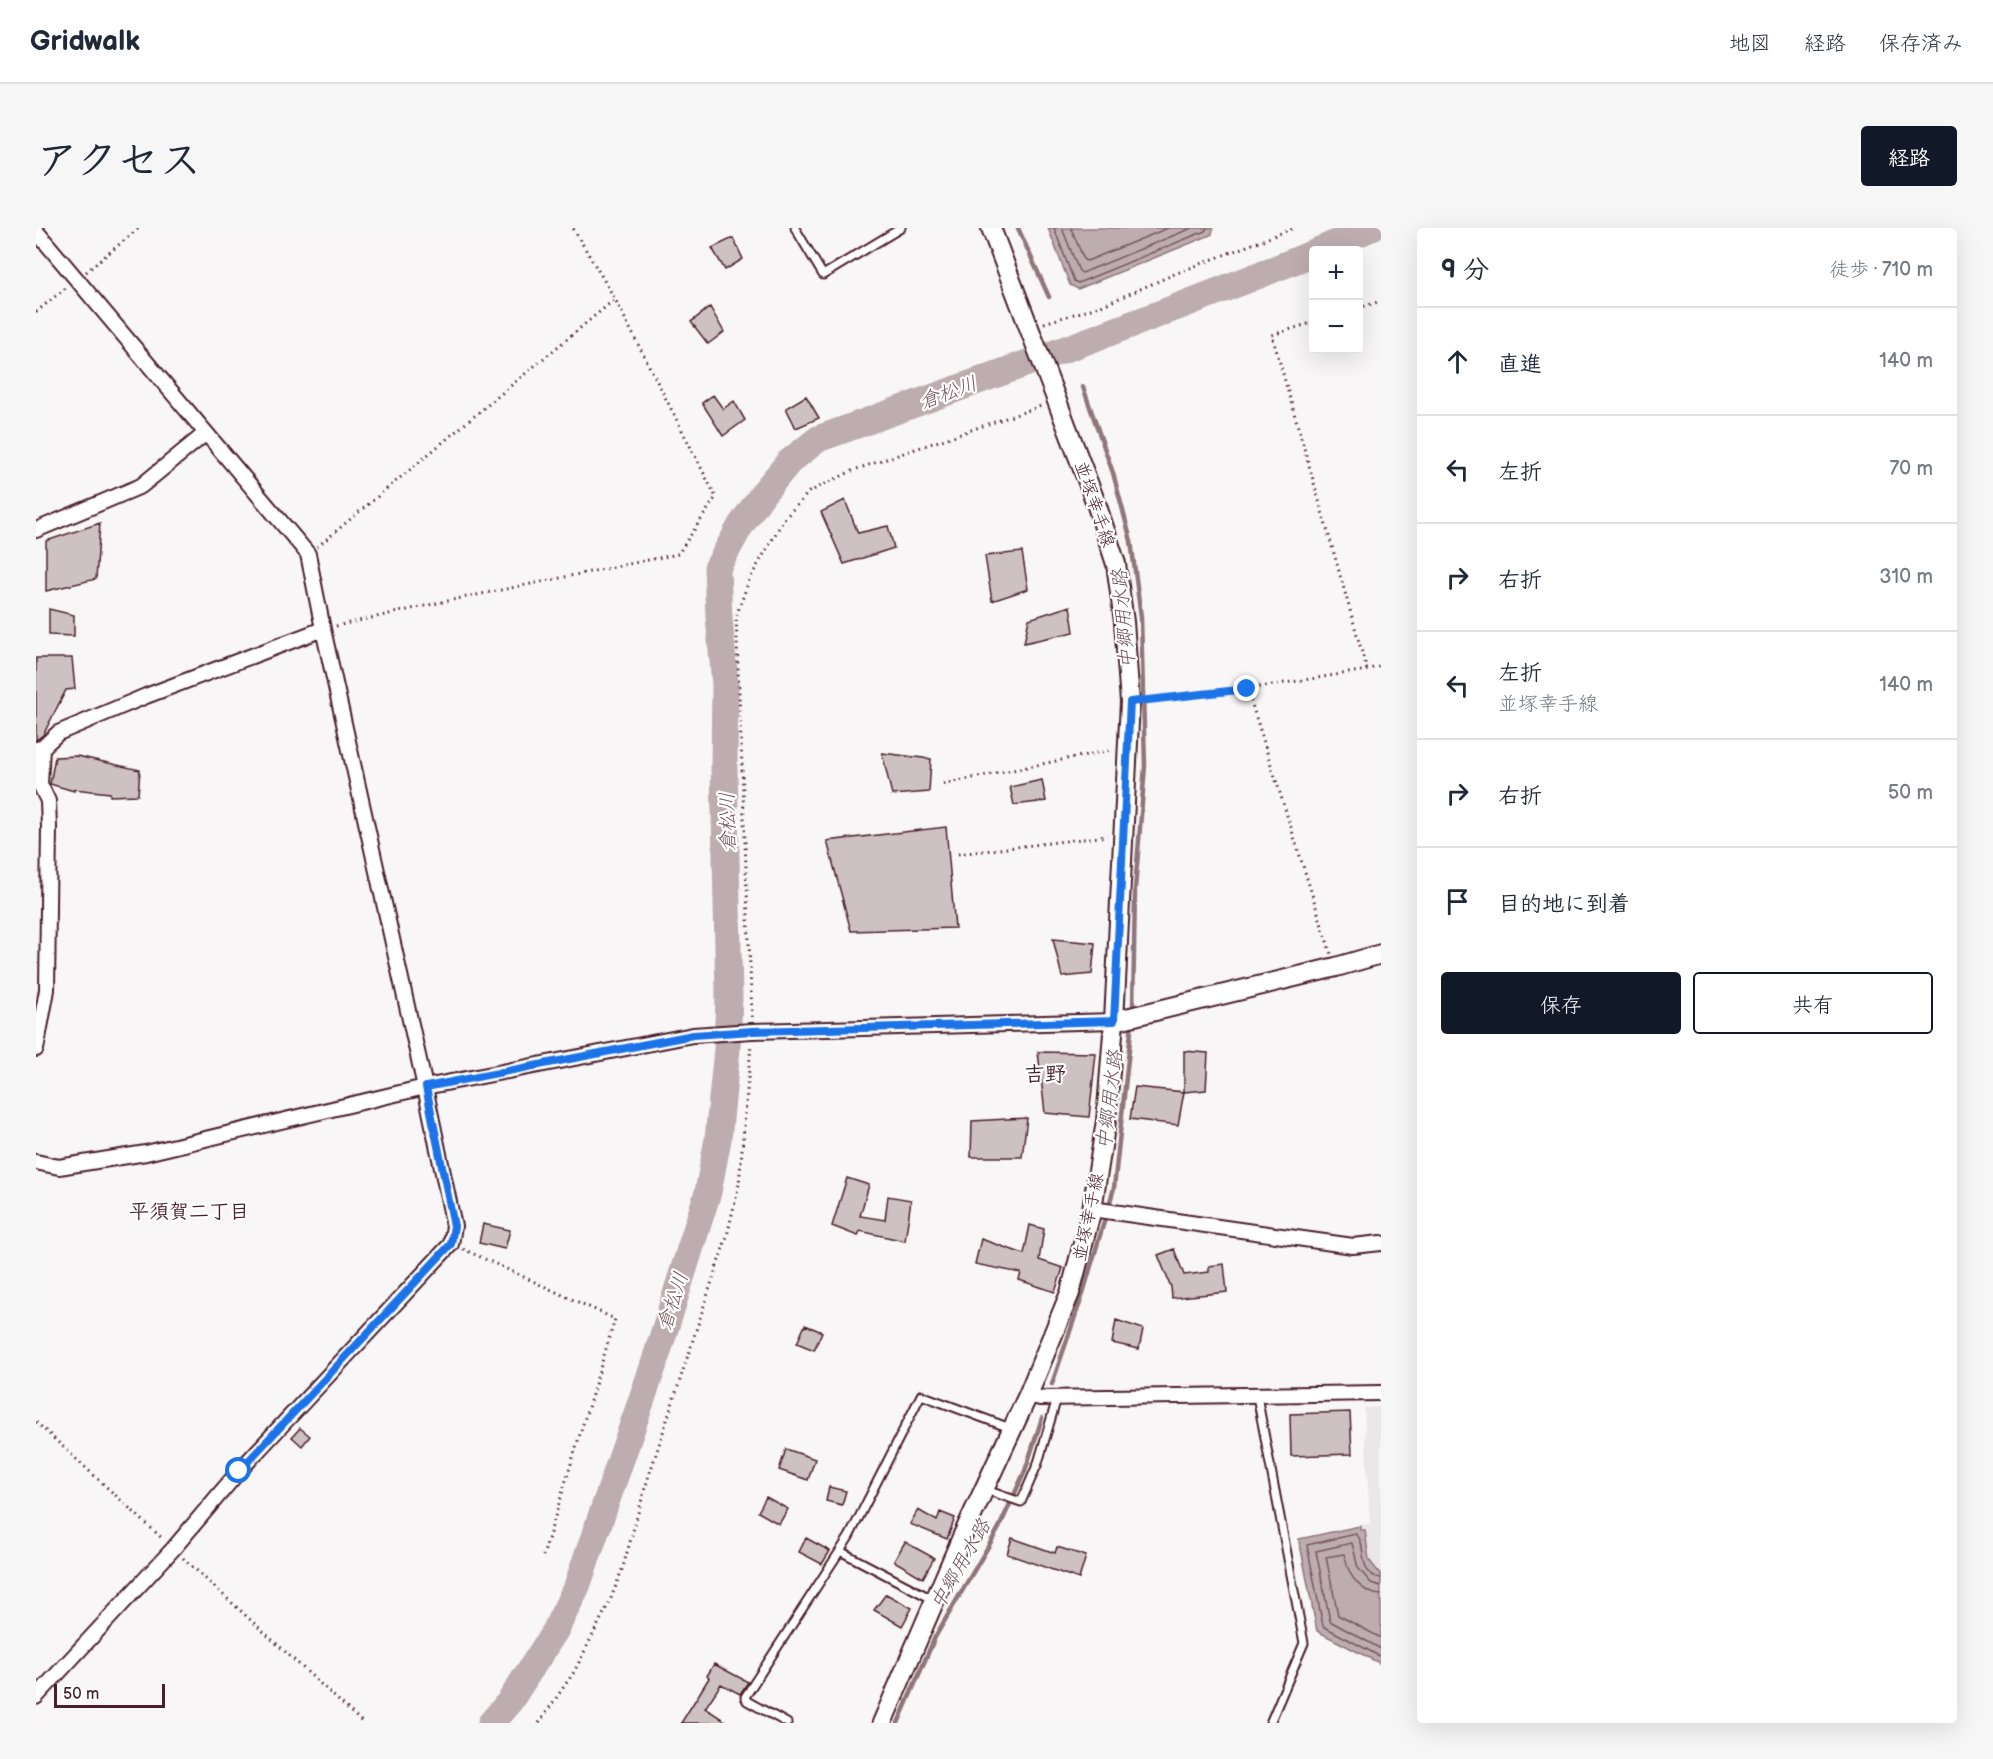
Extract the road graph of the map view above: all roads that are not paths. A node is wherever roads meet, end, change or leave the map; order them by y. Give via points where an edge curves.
1 (795, 228) edge
2 (901, 228) edge
3 (991, 228) edge
4 (36, 231) edge
5 (206, 433) junction
6 (36, 530) edge
7 (322, 629) junction
8 (39, 749) edge
9 (1381, 954) edge
10 (1114, 1021) junction
11 (36, 1049) edge
12 (426, 1087) junction
13 (36, 1162) edge
14 (1092, 1209) junction
15 (1381, 1243) edge
16 (1381, 1393) edge
17 (1028, 1395) junction
18 (1257, 1396) junction
19 (1057, 1398) junction
20 (1012, 1428) junction
21 (984, 1489) junction
22 (840, 1551) junction
23 (934, 1600) junction
24 (36, 1697) edge
25 (787, 1723) edge
26 (882, 1723) edge
27 (1270, 1723) edge

1 - 2 lane via 824,275
3 - 10 main road, 並塚幸手線 via 1116,564 1130,702
4 - 5 street
5 - 6 street via 141,486
5 - 7 street via 308,554
7 - 8 street via 124,705 58,733
7 - 12 street
8 - 11 street via 40,784 48,801 49,827 47,990
9 - 10 main road
10 - 12 street via 693,1035
10 - 14 main road, 並塚幸手線 via 1106,1121
12 - 13 street via 146,1153 59,1167
12 - 24 street via 454,1226 451,1244
14 - 15 street via 1353,1246
14 - 17 main road, 並塚幸手線 via 1070,1293
16 - 18 street
17 - 19 street
17 - 20 main road, 並塚幸手線
18 - 19 street
18 - 27 lane via 1304,1643
19 - 21 lane via 1022,1502
20 - 21 main road, 並塚幸手線
20 - 22 lane via 921,1395
21 - 23 main road, 並塚幸手線
22 - 23 lane
22 - 25 lane via 745,1697
23 - 26 main road, 並塚幸手線

